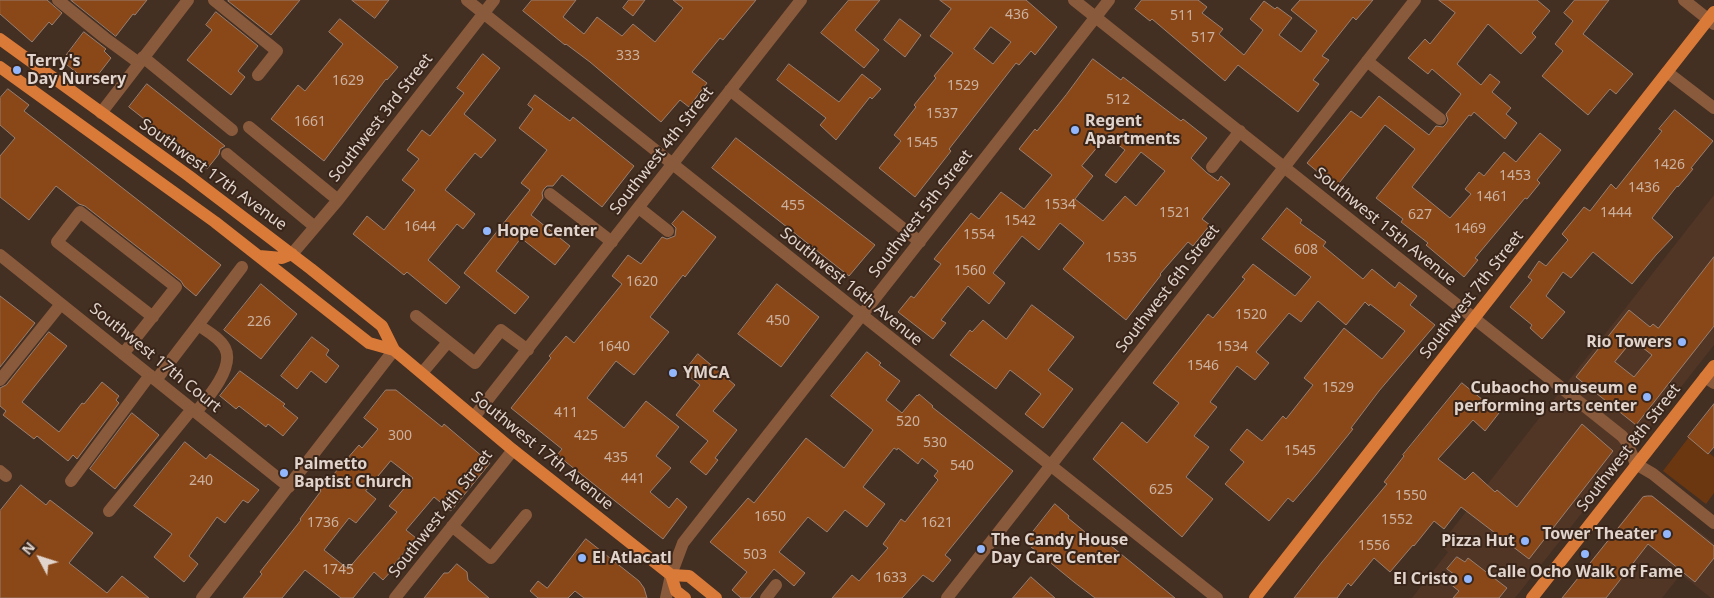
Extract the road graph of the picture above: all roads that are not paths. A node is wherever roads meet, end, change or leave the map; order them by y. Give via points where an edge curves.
1 (58, 0) edge
2 (188, 0) edge
3 (214, 0) edge
4 (222, 0) edge
5 (466, 0) edge
6 (494, 0) edge
7 (801, 0) edge
8 (1074, 0) edge
9 (1109, 0) edge
10 (1416, 0) edge
11 (1684, 0) edge
12 (483, 13) junction
13 (1095, 17) junction
14 (1712, 18) edge
15 (0, 39) edge
16 (279, 45) dead end
17 (141, 60) junction
18 (1367, 61) junction
19 (0, 67) edge
20 (1667, 72) junction
21 (258, 75) dead end
22 (730, 90) junction
23 (1714, 108) edge
24 (101, 113) junction
25 (1440, 119) dead end
26 (249, 127) dead end
27 (232, 130) dead end
28 (1240, 131) junction
29 (99, 138) junction
30 (227, 154) dead end
31 (672, 164) junction
32 (1212, 167) dead end
33 (1285, 167) junction
34 (550, 194) dead end
35 (338, 200) junction
36 (638, 208) junction
37 (315, 227) junction
38 (668, 231) dead end
39 (612, 242) junction
40 (920, 242) junction
41 (292, 254) junction
42 (0, 255) edge
43 (260, 256) junction
44 (242, 268) dead end
45 (61, 304) junction
46 (416, 316) dead end
47 (862, 316) junction
48 (153, 317) junction
49 (1474, 319) junction
50 (198, 325) junction
51 (448, 342) junction
52 (394, 350) junction
53 (528, 350) junction
54 (123, 354) junction
55 (1714, 366) edge
56 (422, 373) junction
57 (153, 378) junction
58 (0, 380) edge
59 (1710, 380) edge
60 (194, 411) junction
61 (474, 417) junction
62 (513, 450) junction
63 (1636, 464) junction
64 (1050, 466) junction
65 (71, 481) dead end
66 (289, 487) junction
67 (110, 511) dead end
68 (526, 515) dead end
69 (1714, 523) edge
70 (452, 526) junction
71 (671, 575) junction
72 (776, 585) dead end
73 (203, 597) edge
74 (395, 598) edge
75 (666, 598) edge
76 (684, 598) edge
77 (716, 598) edge
78 (766, 598) edge
79 (947, 598) edge
80 (1217, 598) edge
81 (1255, 598) edge
82 (1532, 598) edge

1 - 17 street via 105,38
2 - 17 street
3 - 21 street via 277,51
4 - 16 street
5 - 12 street, Southwest 16th Avenue
6 - 12 street, Southwest 3rd Street
7 - 22 street, Southwest 4th Street
8 - 13 street, Southwest 15th Avenue
9 - 13 street, Southwest 5th Street
10 - 18 street, Southwest 6th Street
11 - 14 street
12 - 31 street, Southwest 16th Avenue
12 - 35 street, Southwest 3rd Street
13 - 28 street, Southwest 15th Avenue
13 - 40 street, Southwest 5th Street
14 - 20 main road, Southwest 7th Street
15 - 24 main road, Southwest 17th Avenue
17 - 24 street
17 - 27 street
18 - 25 street
18 - 33 street, Southwest 6th Street
19 - 29 main road, Southwest 17th Avenue
20 - 23 street
20 - 49 main road, Southwest 7th Street
22 - 31 street, Southwest 4th Street
22 - 40 street
24 - 29 main road via 97,122
24 - 41 main road, Southwest 17th Avenue
26 - 35 street
28 - 32 street
28 - 33 street, Southwest 15th Avenue
29 - 43 main road, Southwest 17th Avenue
30 - 37 street
31 - 36 street, Southwest 4th Street
31 - 47 street, Southwest 16th Avenue
33 - 49 street, Southwest 15th Avenue
33 - 64 street, Southwest 6th Street
34 - 39 street
35 - 37 street, Southwest 3rd Street
36 - 38 street
36 - 39 street, Southwest 4th Street
37 - 41 street, Southwest 3rd Street
39 - 53 street, Southwest 4th Street
40 - 47 street, Southwest 5th Street
41 - 43 main road via 282,258
41 - 52 main road, Southwest 17th Avenue via 382,326
42 - 45 street, Southwest 17th Court
43 - 52 main road, Southwest 17th Avenue via 370,343
44 - 50 street
45 - 54 street, Southwest 17th Court
45 - 58 street
46 - 51 street
47 - 64 street, Southwest 16th Avenue
47 - 71 street, Southwest 5th Street via 684,543
48 - 48 street via 176,287 80,212 57,242
48 - 54 street
49 - 63 street, Southwest 15th Avenue via 1622,436
49 - 81 main road, Southwest 7th Street
50 - 57 street
50 - 60 street via 224,346 228,357 223,374
51 - 53 street via 475,363 501,330
51 - 56 street
52 - 56 main road, Southwest 17th Avenue
52 - 66 street
53 - 61 street, Southwest 4th Street
54 - 57 street, Southwest 17th Court
55 - 59 main road, Southwest 8th Street
56 - 61 main road, Southwest 17th Avenue
57 - 60 street, Southwest 17th Court
57 - 65 street
59 - 63 main road, Southwest 8th Street
60 - 66 street, Southwest 17th Court
60 - 67 street
61 - 62 main road, Southwest 17th Avenue
62 - 70 street, Southwest 4th Street
62 - 71 main road, Southwest 17th Avenue
63 - 69 street
63 - 82 main road, Southwest 8th Street
64 - 79 street, Southwest 6th Street
64 - 80 street, Southwest 16th Avenue
66 - 73 street
68 - 70 street via 491,558
70 - 74 street, Southwest 4th Street
71 - 75 street, Southwest 5th Street
71 - 76 main road, Southwest 17th Avenue via 676,591
71 - 77 main road, Southwest 17th Avenue via 689,576
72 - 78 street

